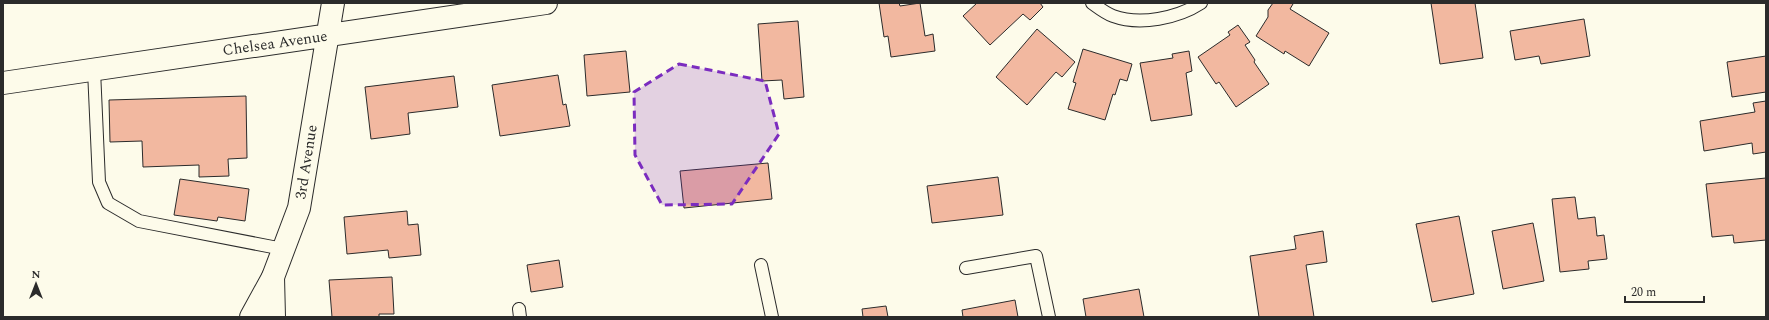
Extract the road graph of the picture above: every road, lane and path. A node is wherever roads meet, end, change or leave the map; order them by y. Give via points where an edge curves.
1 (333, 3) edge
2 (546, 3) edge
3 (1092, 3) edge
4 (1201, 3) edge
5 (327, 35) junction
6 (94, 70) junction
7 (3, 83) edge
8 (283, 249) junction
9 (761, 264) dead end
10 (966, 268) dead end
11 (273, 277) junction
12 (251, 317) edge
13 (274, 317) edge
14 (772, 317) edge
15 (1049, 317) edge

1 - 5 street, 3rd Avenue
2 - 5 street, Chelsea Avenue
3 - 4 lane via 1114,17 1140,20 1178,14
5 - 6 street, Chelsea Avenue
5 - 8 street, 3rd Avenue via 299,208
6 - 7 street, Chelsea Avenue
6 - 8 lane via 99,182 108,203 139,221
8 - 11 street, 3rd Avenue
9 - 14 lane
10 - 15 lane via 1036,256
11 - 12 street
11 - 13 street, 3rd Avenue

